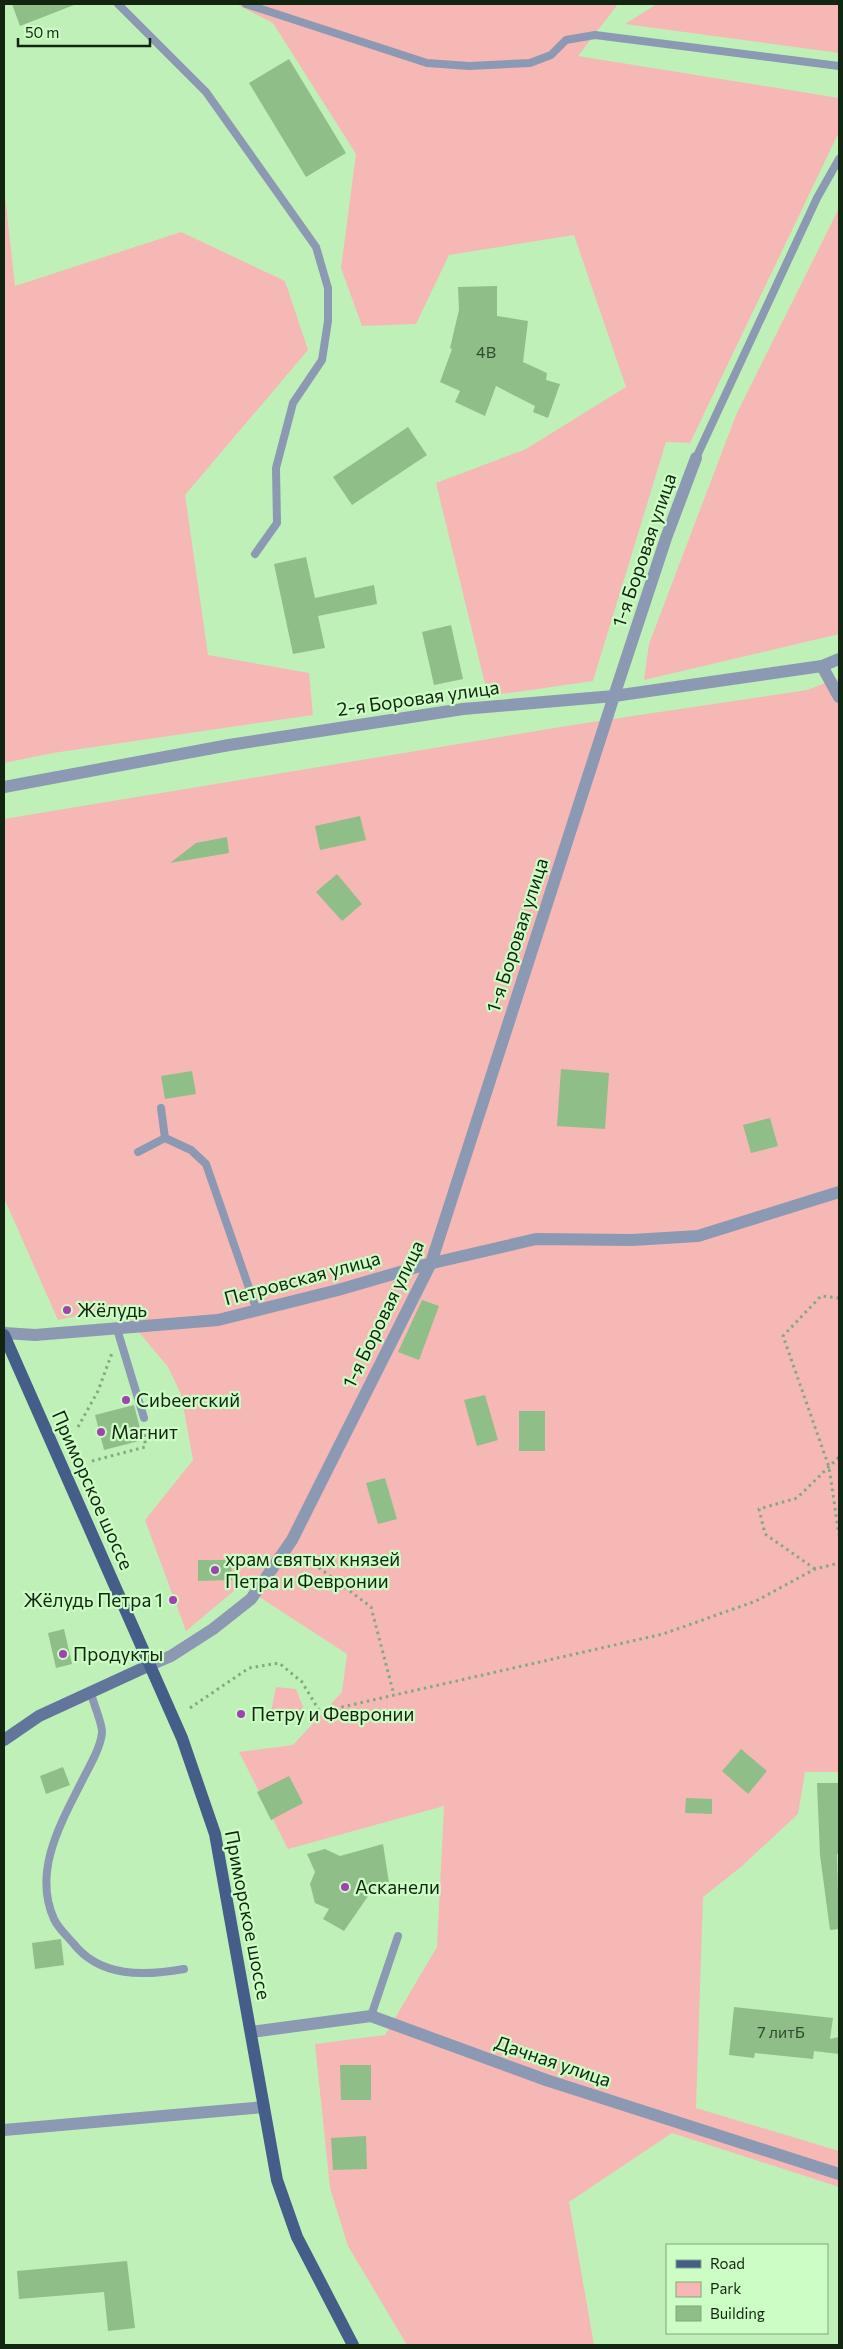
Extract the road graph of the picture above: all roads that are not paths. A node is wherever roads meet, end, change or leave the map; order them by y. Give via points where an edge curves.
1 (118, 4) edge
2 (246, 4) edge
3 (839, 66) edge
4 (839, 158) edge
5 (696, 458) joint
6 (255, 554) dead end
7 (839, 659) edge
8 (822, 666) junction
9 (614, 696) junction
10 (839, 696) edge
11 (4, 787) edge
12 (161, 1108) dead end
13 (164, 1138) junction
14 (138, 1152) dead end
15 (839, 1192) edge
16 (431, 1263) junction
17 (257, 1311) junction
18 (117, 1328) junction
19 (4, 1334) edge
20 (144, 1418) road end
21 (150, 1665) junction
22 (90, 1693) junction
23 (4, 1740) edge
24 (398, 1936) dead end
25 (184, 1969) dead end
26 (371, 2016) junction
27 (251, 2032) junction
28 (264, 2107) junction
29 (4, 2130) edge
30 (839, 2174) edge
31 (353, 2345) edge

1 - 6 lane via 206,92 316,247 328,288 328,321 322,360 294,403 276,468 277,523
2 - 3 lane via 428,63 469,66 530,64 551,55 566,40 594,34
4 - 5 lane, 1-я Боровая улица via 817,198
5 - 9 street, 1-я Боровая улица
7 - 8 street, 2-я Боровая улица
8 - 9 street, 2-я Боровая улица
8 - 10 street
9 - 11 street, 2-я Боровая улица via 463,708 229,745
9 - 16 street, 1-я Боровая улица
12 - 13 lane
13 - 14 lane
13 - 17 lane via 191,1150 206,1164
15 - 16 street, Петровская улица via 698,1236 632,1240 536,1239
16 - 17 street, Петровская улица
16 - 21 street, 1-я Боровая улица via 292,1540 251,1599 213,1629 171,1656
17 - 18 street, Петровская улица via 218,1320
18 - 19 street, Петровская улица via 35,1336
18 - 20 lane
19 - 21 main road, Приморское шоссе
21 - 22 street
21 - 27 main road, Приморское шоссе via 182,1738 215,1834
22 - 23 street via 39,1716
22 - 25 lane via 102,1732 95,1756 53,1840 46,1872 49,1903 55,1920 80,1953 107,1969 152,1974
24 - 26 lane
26 - 27 street, Дачная улица
26 - 30 street, Дачная улица via 546,2080
27 - 28 main road, Приморское шоссе
28 - 29 street
28 - 31 main road, Приморское шоссе via 285,2208

